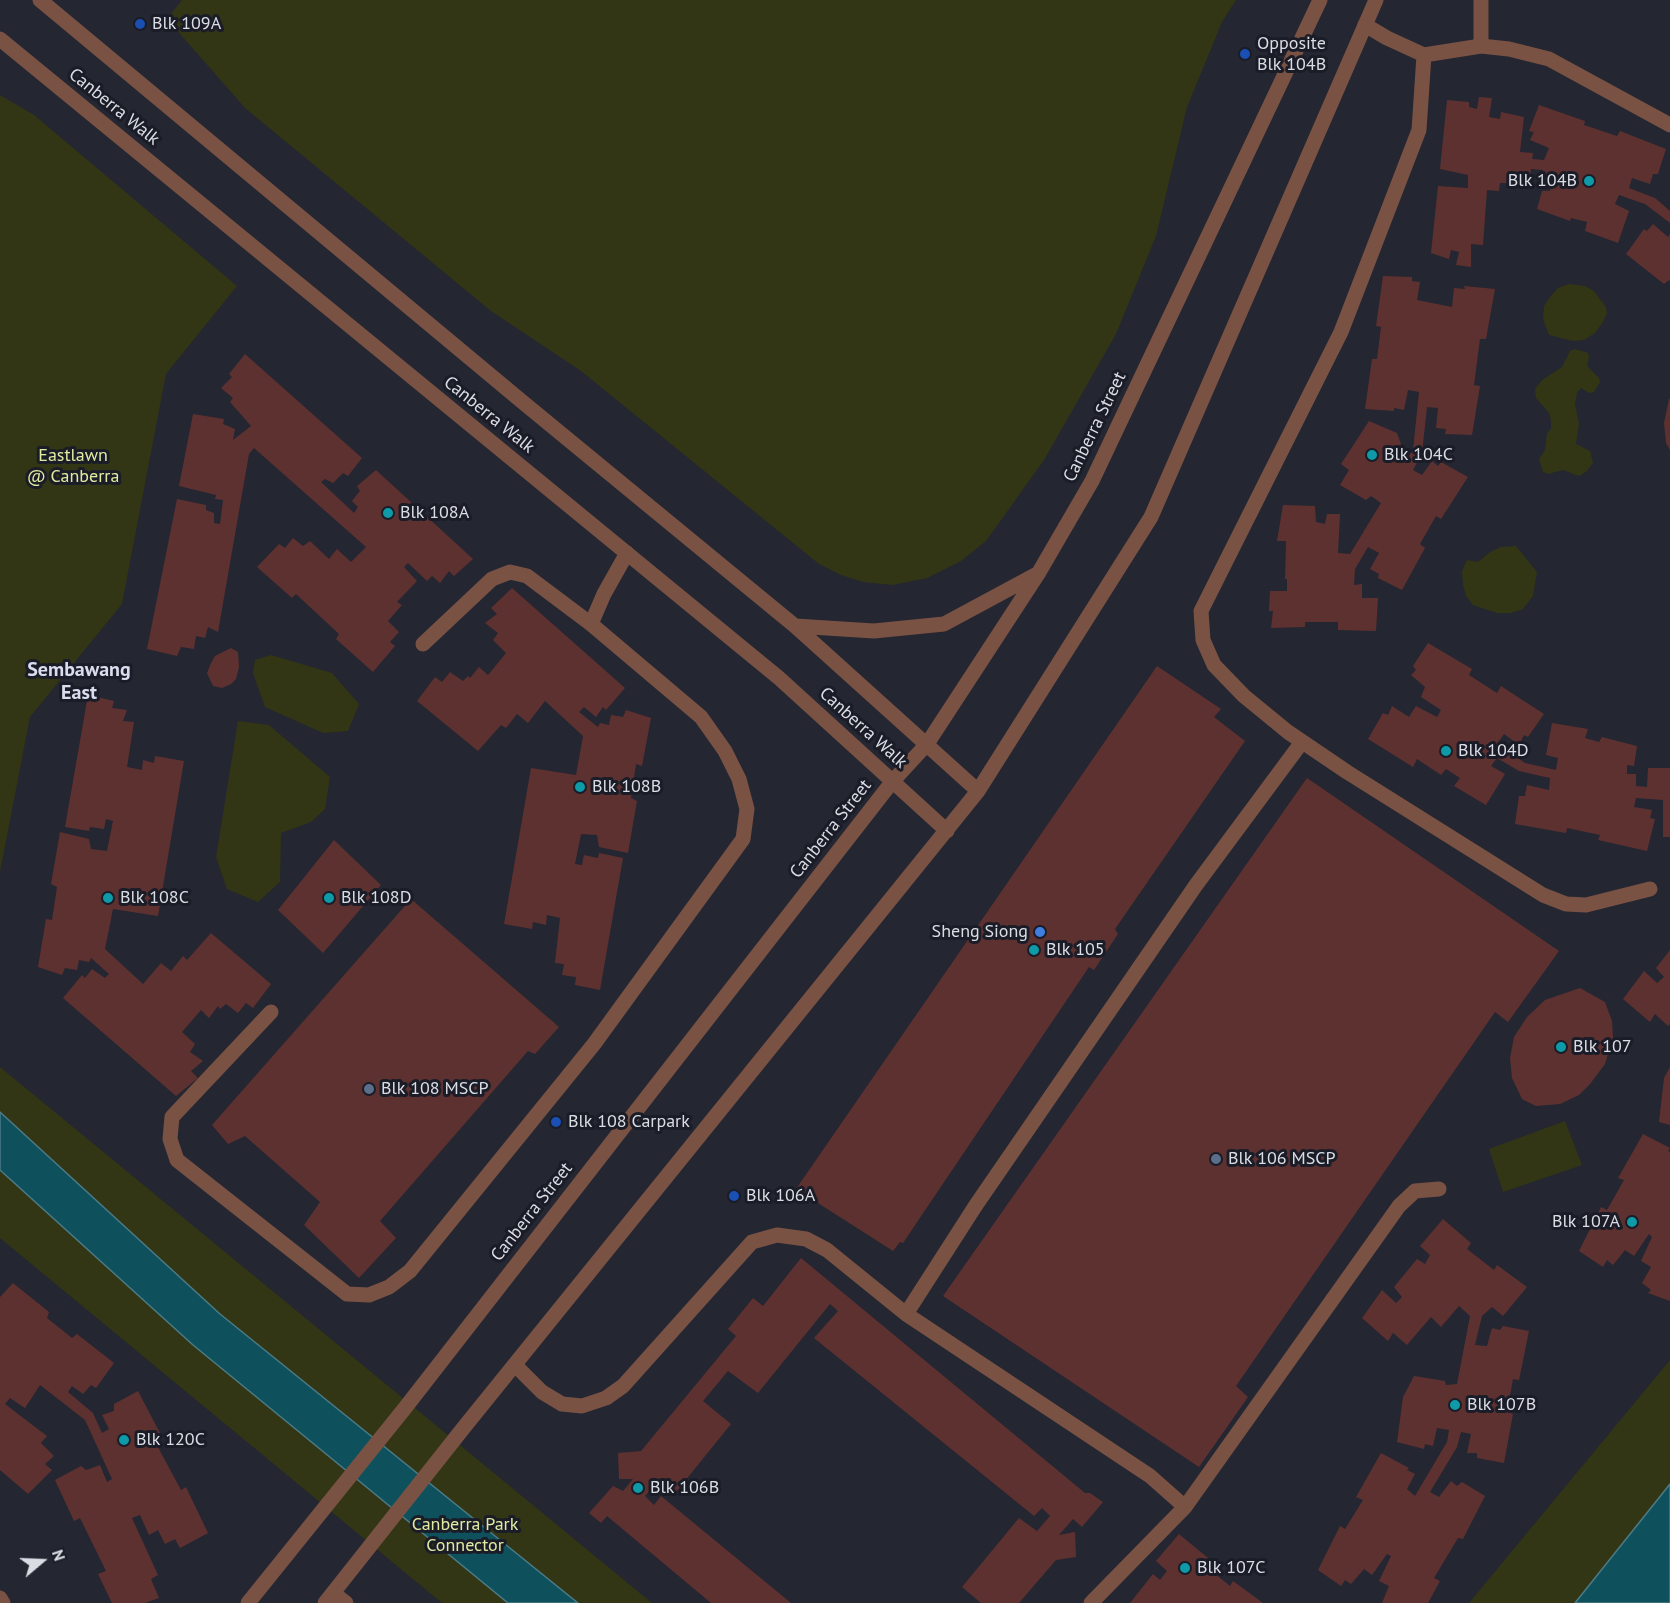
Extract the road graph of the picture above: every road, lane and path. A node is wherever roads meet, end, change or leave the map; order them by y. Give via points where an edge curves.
1 (40, 0) edge
2 (1320, 0) edge
3 (1376, 0) edge
4 (1481, 0) edge
5 (1365, 25) junction
6 (0, 39) edge
7 (1481, 46) junction
8 (1424, 55) junction
9 (1670, 125) edge
10 (627, 553) junction
11 (1038, 574) junction
12 (591, 624) junction
13 (795, 626) junction
14 (423, 644) dead end
15 (1302, 741) junction
16 (927, 744) junction
17 (892, 782) junction
18 (978, 791) junction
19 (947, 831) junction
20 (1650, 889) dead end
21 (271, 1012) dead end
22 (1439, 1189) dead end
23 (906, 1314) junction
24 (515, 1365) junction
25 (1185, 1508) junction
26 (0, 1598) edge
27 (329, 1598) edge
28 (3, 1603) edge
29 (248, 1603) edge
30 (346, 1603) edge
31 (1091, 1603) edge

1 - 13 street, Canberra Walk
2 - 11 street, Canberra Street via 1092,481
3 - 5 street
4 - 7 street
5 - 8 street
5 - 18 street via 1151,517
6 - 10 street, Canberra Walk
7 - 8 street
7 - 9 street via 1549,59
8 - 15 street via 1419,130 1341,332 1201,611 1203,640 1214,665 1245,696
10 - 12 street
10 - 17 street, Canberra Walk via 779,678
11 - 13 street via 944,624 874,631
11 - 16 street, Canberra Street
12 - 14 street via 527,576 510,572 492,579
12 - 21 street via 701,717 739,779 747,809 743,839 594,1044 410,1270 389,1287 369,1295 347,1294 177,1160 170,1139 172,1117
13 - 16 street, Canberra Walk
15 - 20 street via 1543,895 1566,904 1586,905
15 - 23 street via 1189,895 976,1205
16 - 17 street, Canberra Street
16 - 18 street, Canberra Walk
17 - 19 street, Canberra Walk
17 - 29 street, Canberra Street via 405,1408
18 - 19 street
19 - 24 street
22 - 25 street via 1415,1191 1399,1206
23 - 24 street via 827,1250 806,1239 777,1235 752,1242 623,1386 606,1398 582,1406 562,1404 542,1392
23 - 25 street via 1150,1476
24 - 27 street
25 - 31 street
26 - 28 street
27 - 30 street

